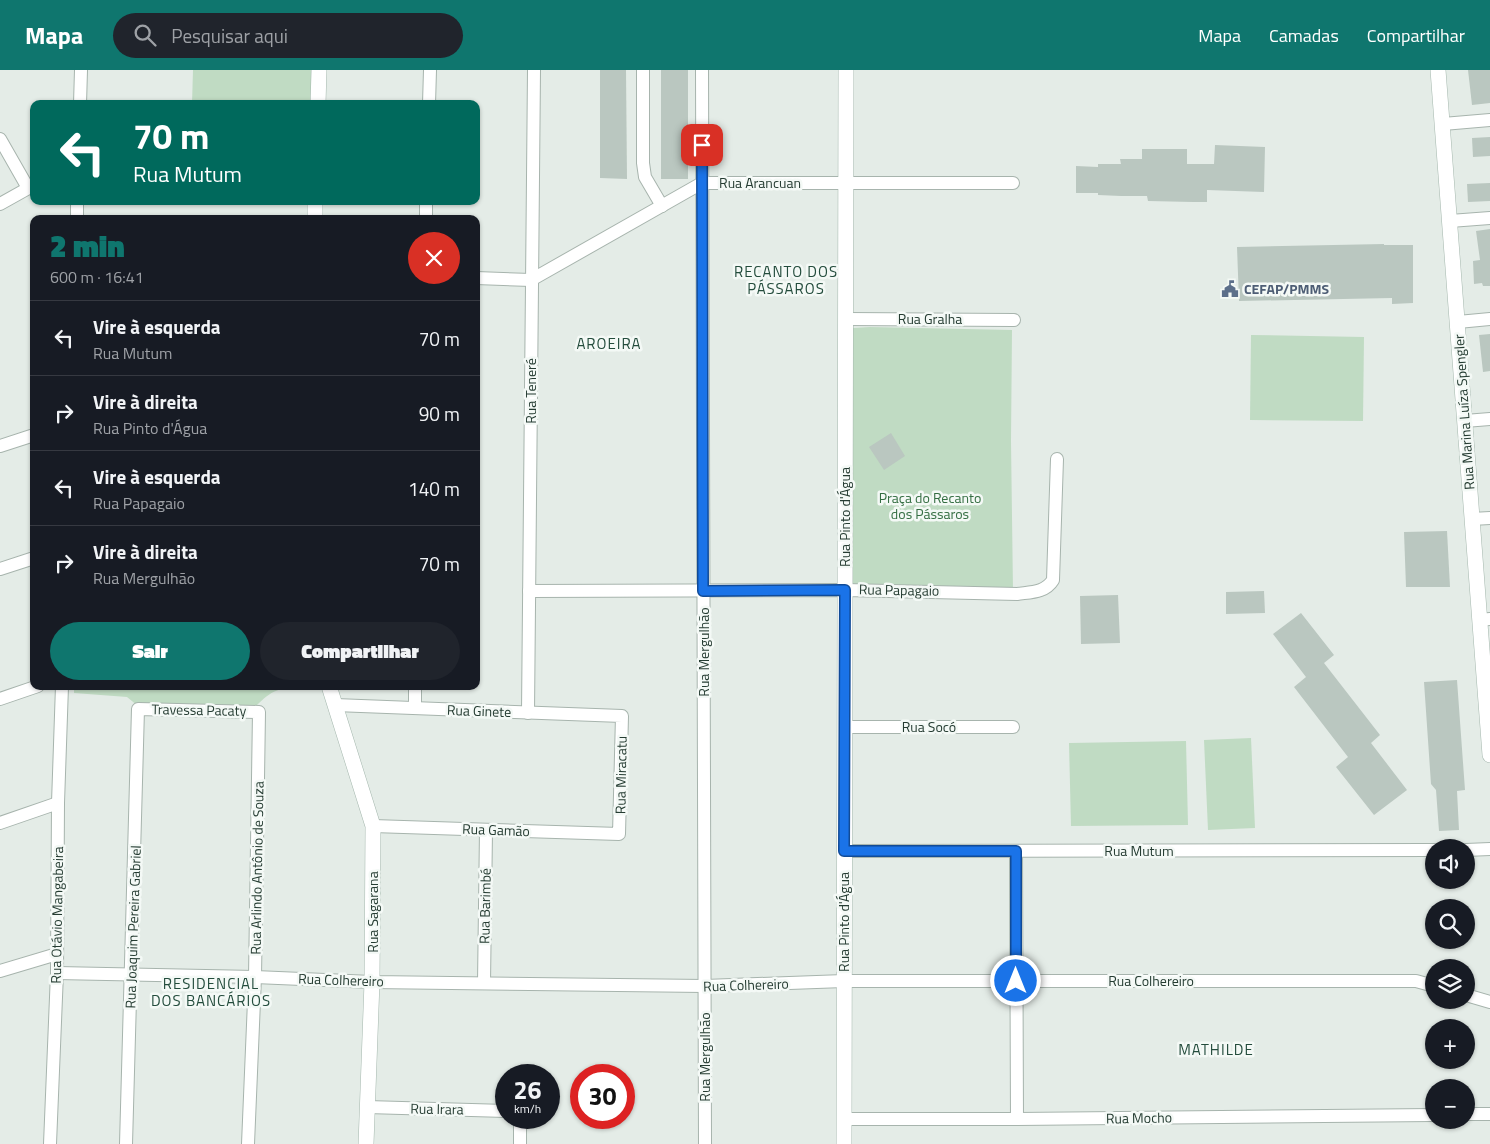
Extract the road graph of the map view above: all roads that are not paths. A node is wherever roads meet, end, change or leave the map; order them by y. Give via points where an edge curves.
1 (81, 70) edge
2 (319, 70) edge
3 (430, 70) edge
4 (534, 70) edge
5 (643, 70) edge
6 (702, 70) edge
7 (846, 70) edge
8 (1438, 70) edge
9 (80, 100) edge
10 (318, 100) edge
11 (429, 100) edge
12 (1490, 120) edge
13 (1443, 124) junction
14 (0, 139) edge
15 (702, 183) junction
16 (846, 183) junction
17 (1013, 183) dead end
18 (30, 185) edge
19 (30, 188) edge
20 (0, 204) edge
21 (662, 206) junction
22 (1490, 218) edge
23 (1450, 221) junction
24 (480, 278) edge
25 (532, 280) junction
26 (846, 319) junction
27 (1490, 319) edge
28 (1014, 320) dead end
29 (1458, 322) junction
30 (1490, 419) edge
31 (1465, 421) junction
32 (30, 436) edge
33 (0, 446) edge
34 (1057, 459) dead end
35 (1490, 518) edge
36 (1472, 520) junction
37 (30, 559) edge
38 (0, 569) edge
39 (845, 590) junction
40 (529, 591) junction
41 (703, 591) junction
42 (1485, 619) edge
43 (30, 689) edge
44 (62, 690) edge
45 (330, 690) edge
46 (415, 690) edge
47 (0, 699) edge
48 (335, 705) junction
49 (415, 708) junction
50 (138, 709) joint
51 (259, 712) joint
52 (528, 713) junction
53 (622, 716) joint
54 (1489, 718) edge
55 (845, 727) junction
56 (1013, 727) dead end
57 (1490, 755) edge
58 (58, 803) junction
59 (0, 822) edge
60 (373, 826) junction
61 (486, 830) junction
62 (620, 834) joint
63 (1425, 850) edge
64 (1475, 850) edge
65 (1490, 850) edge
66 (844, 851) junction
67 (1016, 851) junction
68 (57, 954) junction
69 (0, 971) edge
70 (57, 973) junction
71 (132, 973) junction
72 (255, 977) junction
73 (844, 981) junction
74 (1016, 981) junction
75 (372, 982) junction
76 (484, 983) junction
77 (1425, 984) edge
78 (705, 986) junction
79 (1475, 998) edge
80 (1490, 1002) edge
81 (367, 1107) junction
82 (495, 1110) edge
83 (1475, 1114) edge
84 (1490, 1114) edge
85 (1425, 1115) edge
86 (844, 1119) junction
87 (1017, 1119) junction
88 (520, 1129) edge
89 (50, 1144) edge
90 (126, 1144) edge
91 (248, 1144) edge
92 (366, 1144) edge
93 (520, 1144) edge
94 (705, 1144) edge
95 (844, 1144) edge

1 - 9 street
2 - 10 street
3 - 11 street
4 - 25 street, Rua Teneré
5 - 21 street via 643,163 645,177
6 - 15 street, Rua Mergulhão
7 - 16 street, Rua Pinto d'Água
8 - 13 street, Rua Marina Luíza Spengler
12 - 13 street
13 - 23 street, Rua Marina Luíza Spengler
14 - 18 street
15 - 16 street, Rua Arancuan
15 - 21 street, Rua Arancuan
15 - 41 street, Rua Mergulhão
16 - 17 street, Rua Arancuan
16 - 26 street, Rua Pinto d'Água
19 - 20 street
21 - 25 street, Rua Arancuan
22 - 23 street
23 - 29 street, Rua Marina Luíza Spengler
24 - 25 street
25 - 40 street, Rua Teneré
26 - 28 street, Rua Gralha
26 - 39 street, Rua Pinto d'Água
27 - 29 street
29 - 31 street, Rua Marina Luíza Spengler
30 - 31 street
31 - 36 street, Rua Marina Luíza Spengler
32 - 33 street
34 - 39 street, Rua Papagaio via 1053,580 1048,587 1017,594
35 - 36 street
36 - 42 street, Rua Marina Luíza Spengler
37 - 38 street
39 - 41 street, Rua Papagaio
39 - 55 street, Rua Pinto d'Água
40 - 41 street, Rua Papagaio
40 - 52 street, Rua Teneré
41 - 78 street, Rua Mergulhão
42 - 54 street, Rua Marina Luíza Spengler
43 - 47 street
44 - 58 street, Rua Otávio Mangabeira
45 - 48 street, Rua Sagarana
46 - 49 street
48 - 49 street, Rua Ginete
48 - 60 street, Rua Sagarana
49 - 52 street, Rua Ginete
50 - 51 street, Travessa Pacaty
50 - 71 street, Rua Joaquim Pereira Gabriel
51 - 72 street, Rua Arlindo Antônio de Souza
52 - 53 street, Rua Ginete
53 - 62 street, Rua Miracatu
54 - 57 street, Rua Marina Luíza Spengler
55 - 56 street, Rua Socó
55 - 66 street, Rua Pinto d'Água
58 - 59 street
58 - 68 street, Rua Otávio Mangabeira
60 - 61 street, Rua Gamão
60 - 75 street, Rua Sagarana
61 - 62 street, Rua Gamão
61 - 76 street, Rua Barimbé
63 - 67 street, Rua Mutum
64 - 65 street
66 - 67 street, Rua Mutum
66 - 73 street, Rua Pinto d'Água
67 - 74 street
68 - 69 street
68 - 70 street, Rua Otávio Mangabeira
70 - 71 street, Rua Colhereiro
70 - 89 street, Rua Otávio Mangabeira
71 - 72 street, Rua Colhereiro
71 - 90 street, Rua Joaquim Pereira Gabriel
72 - 75 street, Rua Colhereiro
72 - 91 street, Rua Arlindo Antônio de Souza
73 - 74 street, Rua Colhereiro
73 - 78 street, Rua Colhereiro
73 - 86 street, Rua Pinto d'Água
74 - 77 street, Rua Colhereiro
74 - 87 street
75 - 76 street, Rua Colhereiro
75 - 81 street, Rua Sagarana
76 - 78 street, Rua Colhereiro
78 - 94 street, Rua Mergulhão
79 - 80 street
81 - 82 street, Rua Irara
81 - 92 street, Rua Sagarana
83 - 84 street
85 - 87 street, Rua Mocho
86 - 87 street, Rua Mocho
86 - 95 street, Rua Pinto d'Água
88 - 93 street

